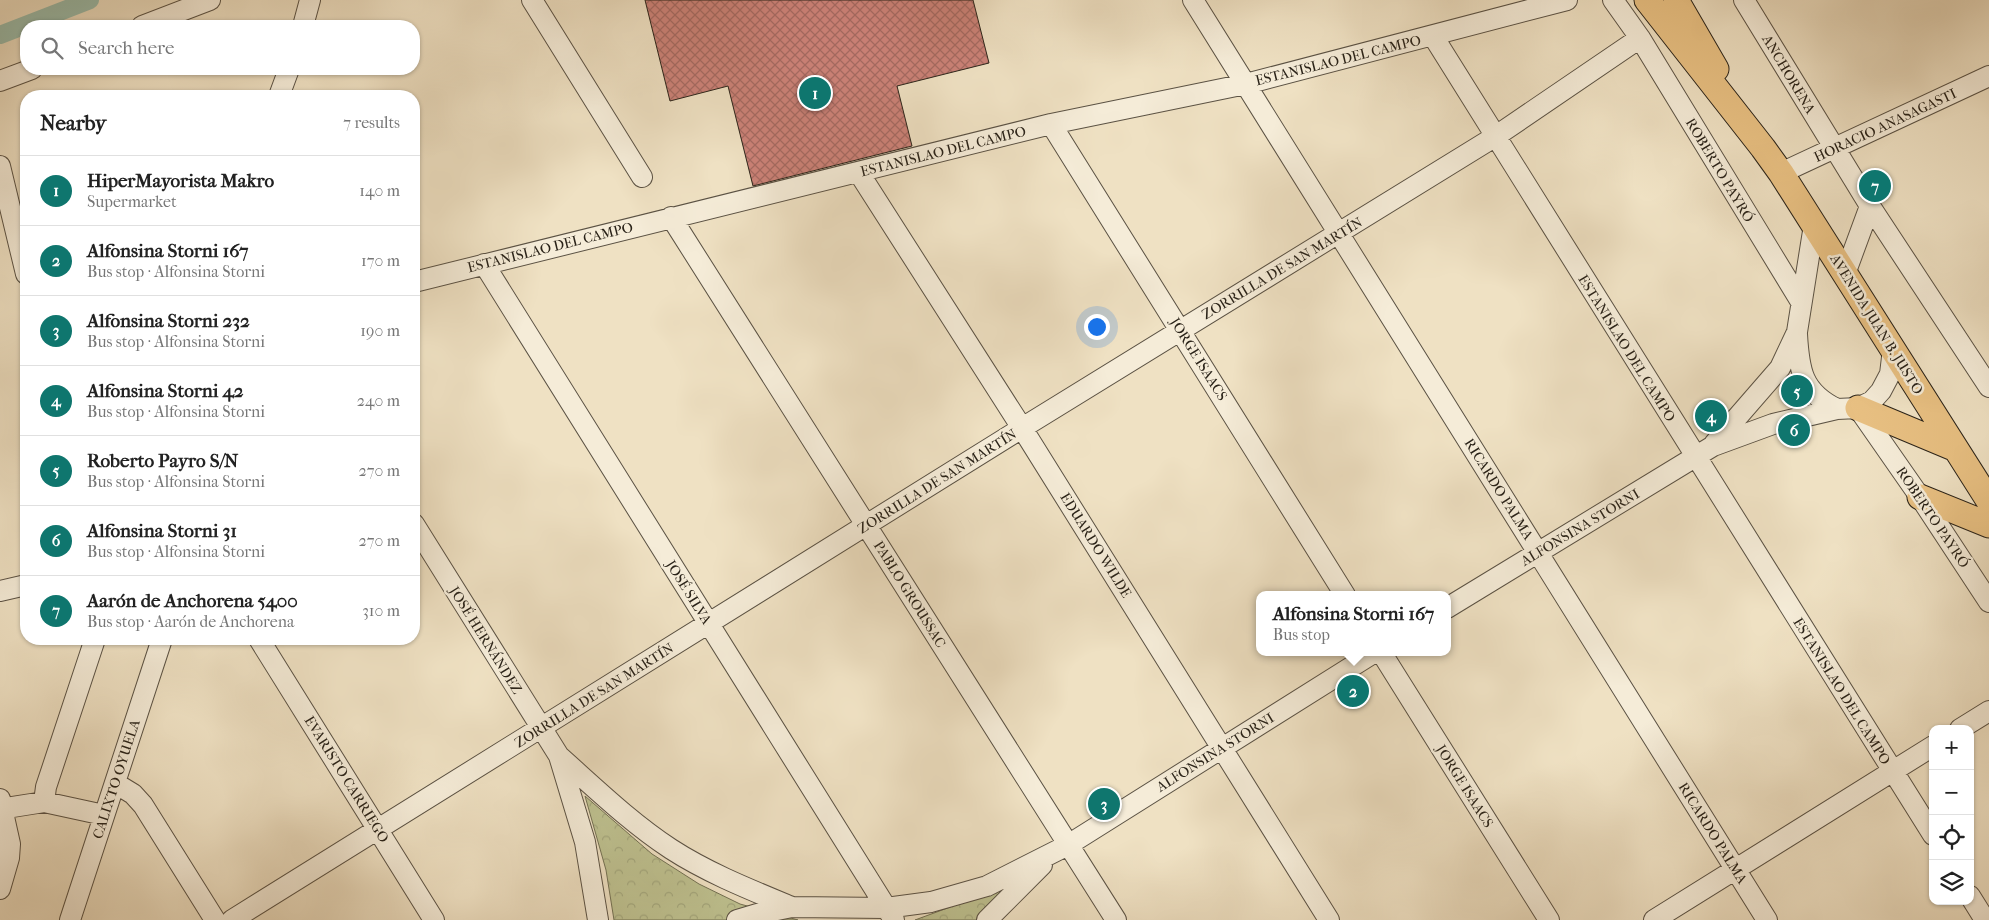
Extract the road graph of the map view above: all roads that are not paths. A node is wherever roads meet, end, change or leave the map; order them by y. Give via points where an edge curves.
1 (210, 0) edge
2 (310, 0) edge
3 (532, 0) edge
4 (1193, 0) edge
5 (1567, 0) edge
6 (1613, 0) edge
7 (1647, 0) edge
8 (1676, 0) edge
9 (1744, 0) edge
10 (158, 20) edge
11 (305, 20) edge
12 (1433, 36) junction
13 (1640, 38) junction
14 (20, 74) edge
15 (286, 75) edge
16 (1989, 76) edge
17 (0, 81) edge
18 (1246, 84) junction
19 (281, 90) edge
20 (1052, 124) junction
21 (1496, 136) junction
22 (1763, 148) junction
23 (1834, 148) junction
24 (0, 166) edge
25 (859, 173) junction
26 (1781, 173) junction
27 (642, 178) dead end
28 (1870, 206) junction
29 (671, 217) junction
30 (20, 224) edge
31 (1814, 225) junction
32 (1339, 233) junction
33 (484, 264) junction
34 (1845, 274) junction
35 (420, 280) edge
36 (1801, 302) junction
37 (1181, 329) junction
38 (1797, 332) junction
39 (1892, 349) junction
40 (1989, 387) edge
41 (1848, 409) junction
42 (1022, 428) junction
43 (1713, 446) junction
44 (1956, 449) junction
45 (1695, 457) junction
46 (1920, 497) junction
47 (1989, 501) edge
48 (866, 525) junction
49 (1989, 525) edge
50 (420, 534) edge
51 (1538, 552) junction
52 (20, 587) edge
53 (0, 591) edge
54 (1343, 591) edge
55 (1989, 602) edge
56 (1451, 606) edge
57 (708, 623) junction
58 (93, 645) edge
59 (160, 645) edge
60 (263, 645) edge
61 (1369, 656) edge
62 (1384, 656) edge
63 (1989, 711) edge
64 (1966, 725) edge
65 (541, 728) junction
66 (1222, 748) junction
67 (1929, 748) edge
68 (558, 756) junction
69 (1893, 771) junction
70 (115, 783) junction
71 (44, 802) junction
72 (1, 806) edge
73 (104, 815) junction
74 (378, 828) junction
75 (1929, 830) edge
76 (1062, 848) junction
77 (1736, 870) junction
78 (0, 888) edge
79 (1974, 902) edge
80 (792, 907) junction
81 (890, 914) edge
82 (70, 920) edge
83 (215, 920) edge
84 (232, 920) edge
85 (434, 920) edge
86 (598, 920) edge
87 (737, 920) edge
88 (988, 920) edge
89 (1116, 920) edge
90 (1329, 920) edge
91 (1549, 920) edge
92 (1654, 920) edge
93 (1767, 920) edge
94 (1985, 920) edge

1 - 10 street
2 - 11 street
3 - 27 street
4 - 18 street, RICARDO PALMA
5 - 12 street
6 - 13 street, ROBERTO PAYRÓ
7 - 22 main road, AVENIDA JUAN B. JUSTO
8 - 22 main road, AVENIDA JUAN B. JUSTO
9 - 23 street, ANCHORENA
12 - 18 street, ESTANISLAO DEL CAMPO
12 - 21 street, ESTANISLAO DEL CAMPO
13 - 21 street, ZORRILLA DE SAN MARTÍN
13 - 36 street, ROBERTO PAYRÓ
14 - 17 street
15 - 19 street
16 - 23 street, HORACIO ANASAGASTI
18 - 20 street, ESTANISLAO DEL CAMPO
18 - 32 street, RICARDO PALMA
20 - 25 street, ESTANISLAO DEL CAMPO
20 - 37 street, JORGE ISAACS
21 - 32 street, ZORRILLA DE SAN MARTÍN
21 - 45 street, ESTANISLAO DEL CAMPO
22 - 26 main road, AVENIDA JUAN B. JUSTO
23 - 26 street, HORACIO ANASAGASTI
23 - 28 street, ANCHORENA
24 - 30 street
25 - 29 street, ESTANISLAO DEL CAMPO
25 - 42 street, EDUARDO WILDE
26 - 31 main road, AVENIDA JUAN B. JUSTO
28 - 34 street
28 - 40 street, ANCHORENA
29 - 33 street, ESTANISLAO DEL CAMPO
29 - 48 street, PABLO GROUSSAC
31 - 34 main road, AVENIDA JUAN B. JUSTO
31 - 36 street, ALFONSINA STORNI
32 - 37 street, ZORRILLA DE SAN MARTÍN
32 - 51 street, RICARDO PALMA
33 - 35 street, ESTANISLAO DEL CAMPO
33 - 57 street, JOSÉ SILVA
34 - 39 main road, AVENIDA JUAN B. JUSTO
36 - 38 street, ALFONSINA STORNI
37 - 42 street, ZORRILLA DE SAN MARTÍN
37 - 54 street, JORGE ISAACS
38 - 41 street via 1802,374 1809,388 1817,397
38 - 43 street, ALFONSINA STORNI via 1780,368
39 - 41 street via 1892,364 1886,382 1872,401
39 - 44 main road, AVENIDA JUAN B. JUSTO
41 - 43 street, ALFONSINA STORNI via 1773,424
41 - 44 main road
41 - 46 street, ROBERTO PAYRÓ
42 - 48 street, ZORRILLA DE SAN MARTÍN
42 - 66 street, EDUARDO WILDE
43 - 45 street, ALFONSINA STORNI
44 - 47 main road, AVENIDA JUAN B. JUSTO
45 - 51 street, ALFONSINA STORNI
45 - 69 street, ESTANISLAO DEL CAMPO
46 - 49 main road
46 - 55 street, ROBERTO PAYRÓ
48 - 57 street, ZORRILLA DE SAN MARTÍN
48 - 76 street, PABLO GROUSSAC
50 - 65 street, JOSÉ HERNÁNDEZ
51 - 56 street, ALFONSINA STORNI
51 - 77 street, RICARDO PALMA
52 - 53 street
57 - 65 street, ZORRILLA DE SAN MARTÍN
57 - 81 street, JOSÉ SILVA
58 - 71 street via 46,787
59 - 70 street, CALIXTO OYUELA
60 - 74 street, EVARISTO CARRIEGO
61 - 66 street, ALFONSINA STORNI
62 - 91 street, JORGE ISAACS
63 - 64 street
65 - 68 street, JOSÉ HERNÁNDEZ
65 - 74 street, ZORRILLA DE SAN MARTÍN
66 - 76 street, ALFONSINA STORNI
66 - 90 street, EDUARDO WILDE
67 - 69 street
68 - 80 street, JOSÉ HERNÁNDEZ via 627,816 672,849 725,878
68 - 86 street, JOSÉ HERNÁNDEZ via 584,842
69 - 75 street, ESTANISLAO DEL CAMPO
69 - 77 street
70 - 73 street, CALIXTO OYUELA
70 - 83 street via 143,805
71 - 72 street
71 - 73 street
72 - 78 street via 10,844
73 - 82 street, CALIXTO OYUELA
74 - 84 street, ZORRILLA DE SAN MARTÍN
74 - 85 street, EVARISTO CARRIEGO
76 - 81 street, ALFONSINA STORNI via 980,889
76 - 88 street, ALFONSINA STORNI
76 - 89 street, PABLO GROUSSAC
77 - 92 street
77 - 93 street, RICARDO PALMA
79 - 94 street
80 - 81 street, ALFONSINA STORNI
80 - 87 street, ALFONSINA STORNI

